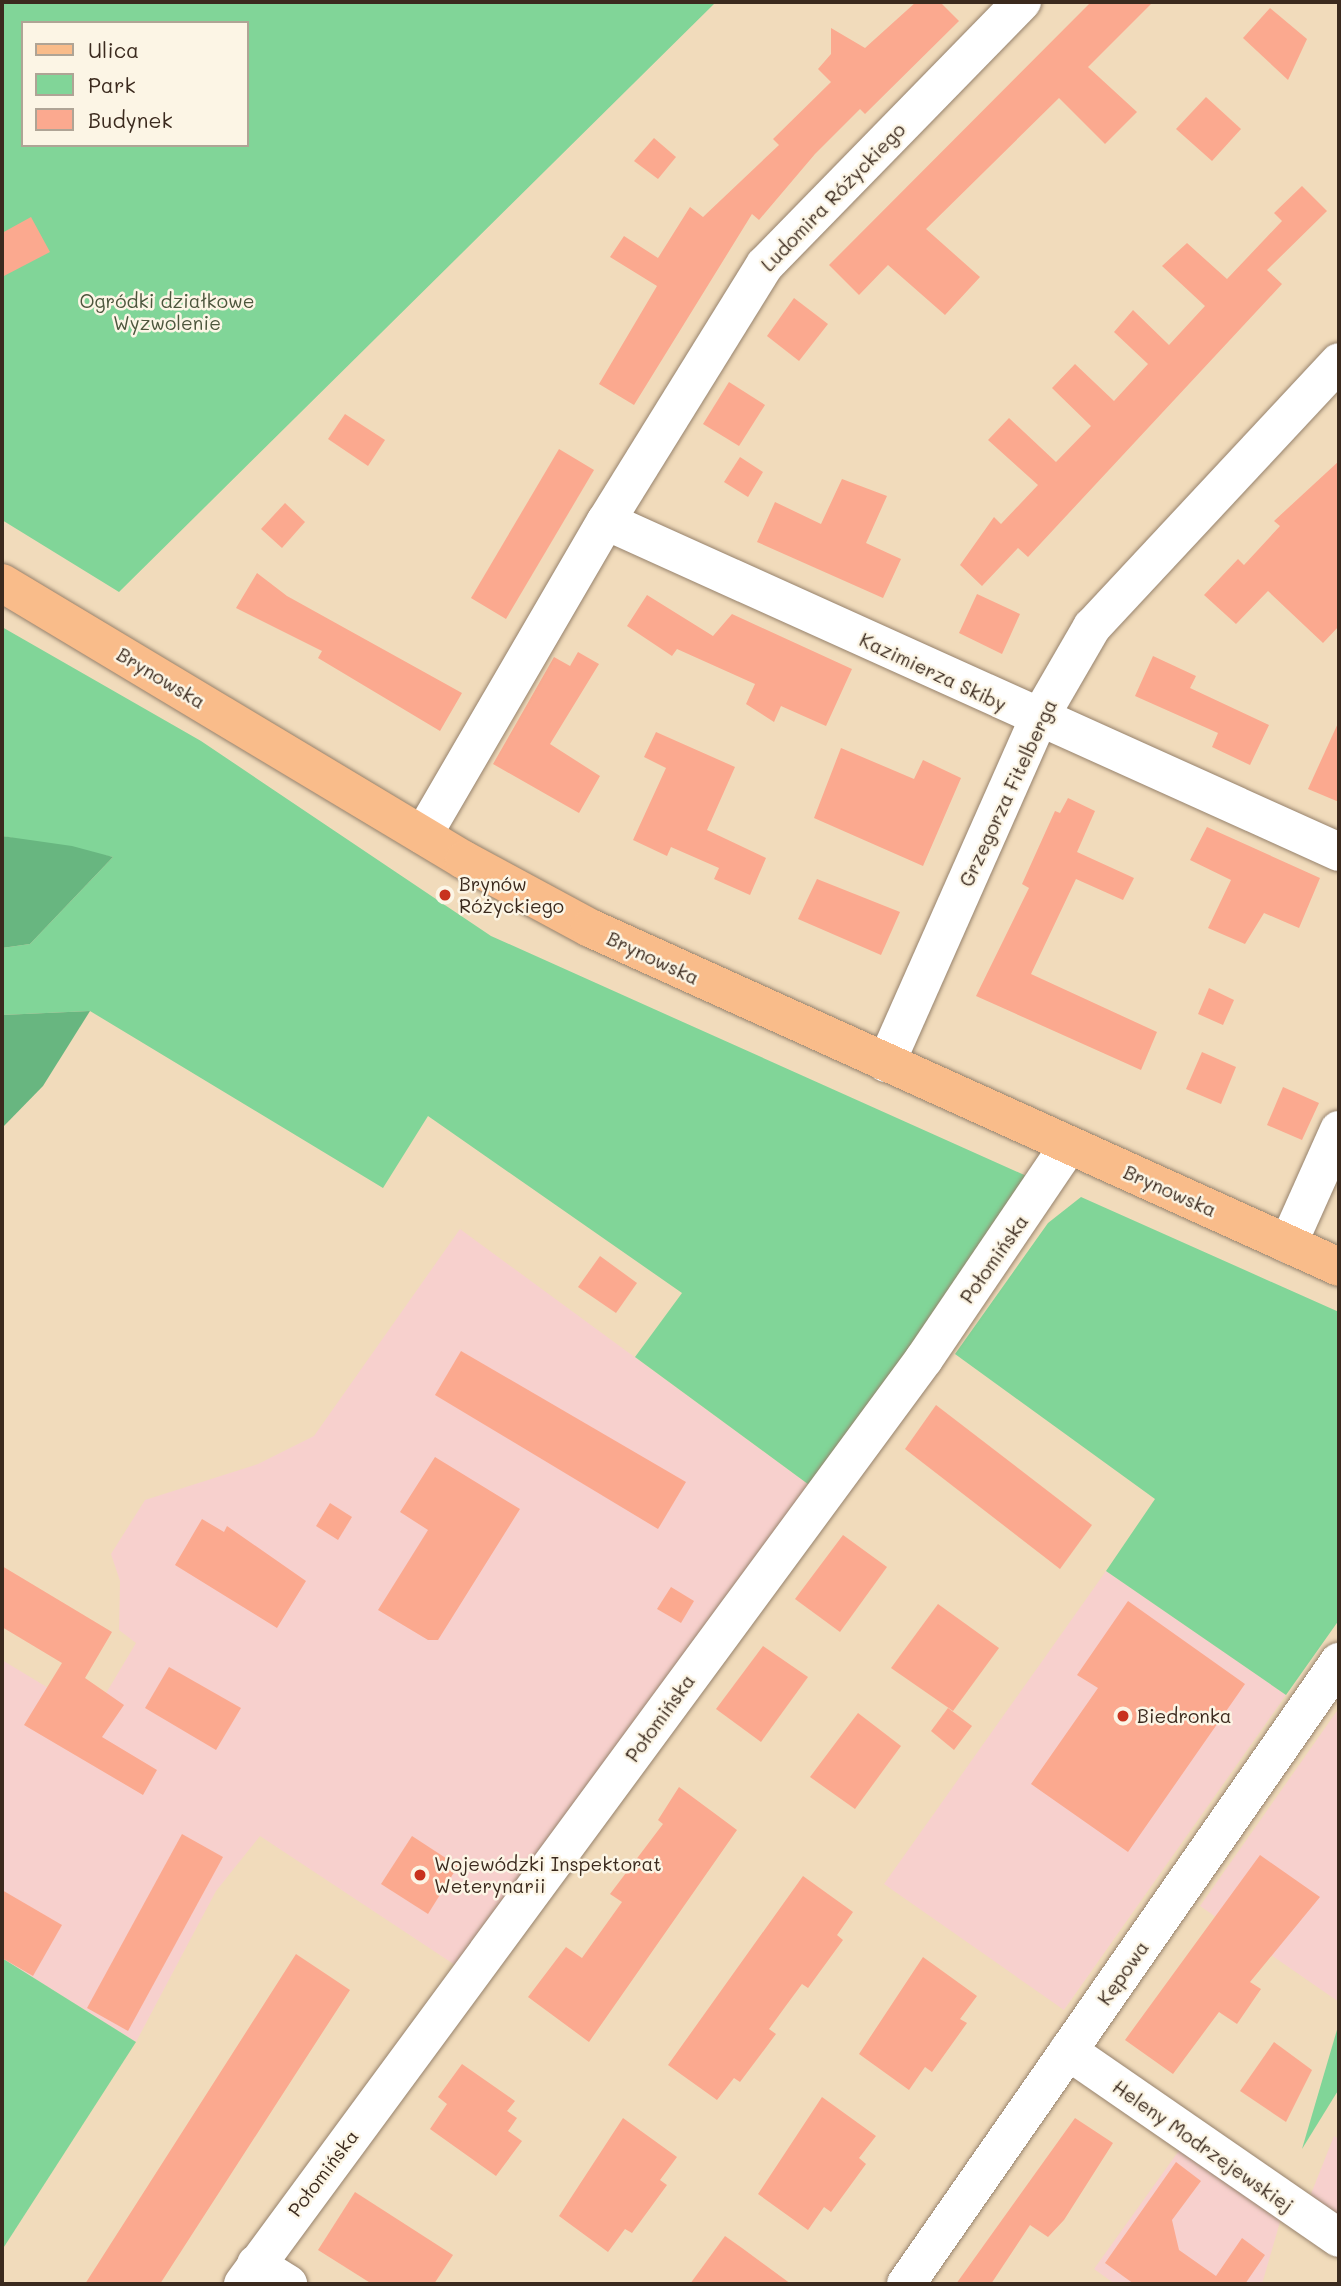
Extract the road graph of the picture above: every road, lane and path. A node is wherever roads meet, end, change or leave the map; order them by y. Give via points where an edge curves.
1 (1022, 2) edge
2 (1339, 362) edge
3 (606, 521) junction
4 (2, 583) edge
5 (1038, 720) junction
6 (423, 835) junction
7 (1339, 852) edge
8 (886, 1063) junction
9 (1339, 1130) edge
10 (1069, 1145) junction
11 (1288, 1244) junction
12 (1339, 1267) edge
13 (1339, 1662) edge
14 (1068, 2051) junction
15 (1339, 2238) edge
16 (249, 2274) edge
17 (288, 2284) edge
18 (906, 2284) edge

1 - 3 street, Ludomira Różyckiego via 765,265
2 - 5 street, Grzegorza Fitelberga via 1092,627
3 - 5 street, Kazimierza Skiby
3 - 6 street, Ludomira Różyckiego
4 - 6 main road, Brynowska
5 - 7 street, Kazimierza Skiby
5 - 8 street, Grzegorza Fitelberga
6 - 8 main road, Brynowska via 590,928
8 - 10 main road, Brynowska
9 - 11 street
10 - 11 main road, Brynowska
10 - 16 street, Połomińska via 916,1370
11 - 12 main road, Brynowska
13 - 14 street, Kępowa
14 - 15 street, Heleny Modrzejewskiej
14 - 18 street, Kępowa
16 - 17 street

